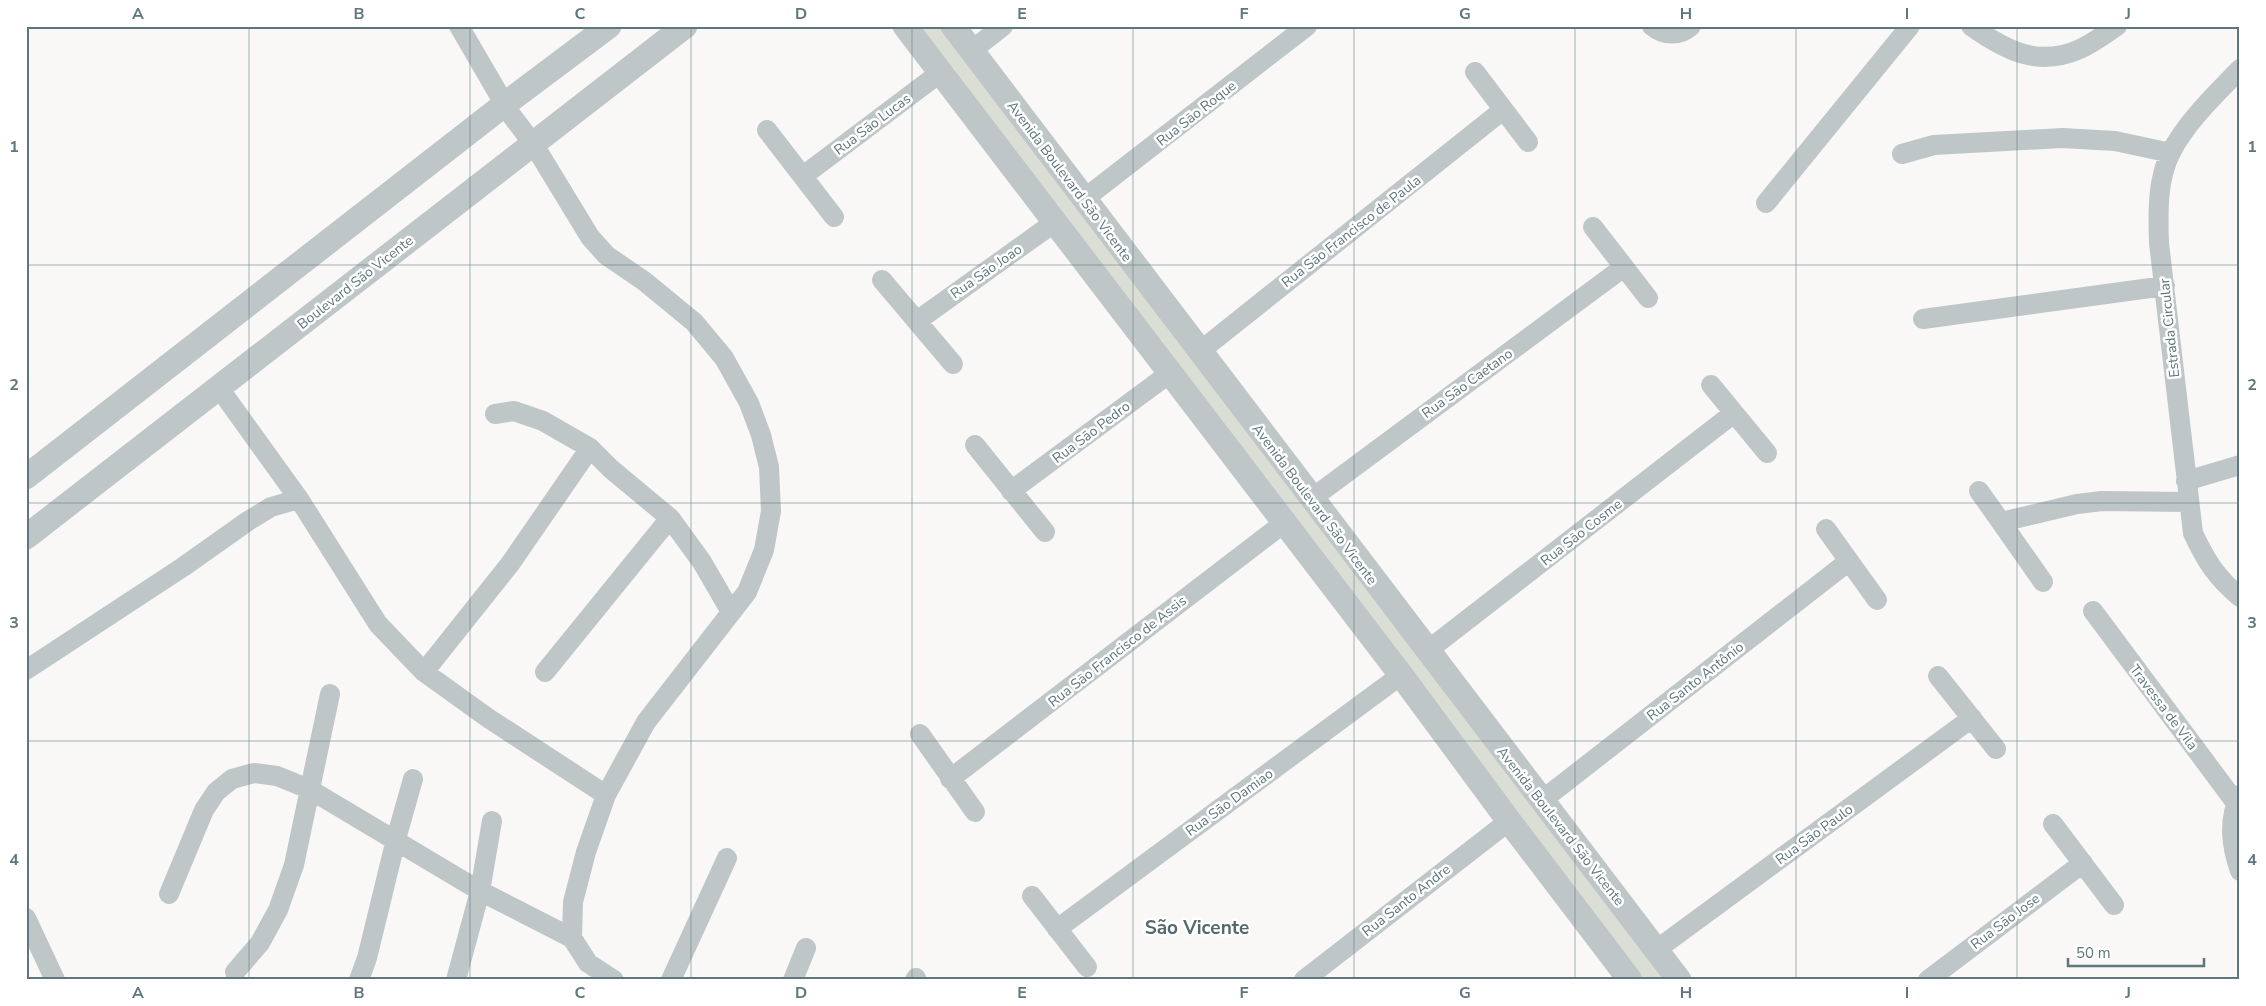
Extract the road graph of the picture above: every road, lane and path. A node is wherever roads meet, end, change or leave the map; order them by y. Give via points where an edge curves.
1 (459, 26) edge
2 (610, 26) edge
3 (685, 26) edge
4 (905, 26) edge
5 (953, 26) edge
6 (1003, 26) edge
7 (1307, 26) edge
8 (1691, 26) edge
9 (1910, 26) edge
10 (1971, 26) edge
11 (2117, 26) edge
12 (1654, 28) edge
13 (971, 51) junction
14 (2240, 69) edge
15 (941, 72) junction
16 (1475, 72) dead end
17 (505, 104) junction
18 (1504, 110) junction
19 (767, 130) dead end
20 (1528, 142) dead end
21 (534, 145) junction
22 (2171, 153) junction
23 (1902, 154) dead end
24 (803, 176) junction
25 (1084, 200) junction
26 (1766, 203) dead end
27 (834, 217) dead end
28 (1055, 222) junction
29 (1593, 227) dead end
30 (1624, 267) junction
31 (882, 280) dead end
32 (2165, 286) junction
33 (1648, 298) dead end
34 (1923, 318) dead end
35 (917, 321) junction
36 (1199, 352) junction
37 (953, 364) dead end
38 (1170, 373) junction
39 (1711, 385) dead end
40 (219, 388) junction
41 (1734, 413) junction
42 (495, 414) dead end
43 (975, 445) dead end
44 (590, 448) junction
45 (1767, 453) dead end
46 (2240, 465) edge
47 (26, 477) edge
48 (2186, 481) junction
49 (1011, 490) junction
50 (1978, 491) dead end
51 (299, 499) junction
52 (1310, 499) junction
53 (2189, 502) junction
54 (670, 518) junction
55 (1284, 522) junction
56 (2001, 522) junction
57 (1826, 529) dead end
58 (1044, 532) dead end
59 (26, 537) edge
60 (1848, 561) junction
61 (2044, 582) dead end
62 (2240, 597) edge
63 (1877, 600) dead end
64 (2093, 611) dead end
65 (731, 612) junction
66 (1427, 651) junction
67 (26, 670) edge
68 (424, 672) junction
69 (545, 672) dead end
70 (1401, 675) junction
71 (1938, 676) dead end
72 (330, 694) dead end
73 (1972, 718) junction
74 (920, 734) dead end
75 (1996, 749) dead end
76 (413, 779) dead end
77 (950, 779) junction
78 (309, 788) junction
79 (606, 795) junction
80 (2238, 799) edge
81 (1541, 801) junction
82 (975, 812) dead end
83 (492, 821) dead end
84 (1509, 821) junction
85 (2053, 824) dead end
86 (396, 839) junction
87 (728, 858) dead end
88 (2083, 863) junction
89 (2240, 870) edge
90 (480, 891) junction
91 (169, 894) dead end
92 (1032, 896) dead end
93 (2114, 905) dead end
94 (28, 927) edge
95 (1057, 928) junction
96 (572, 938) junction
97 (806, 948) dead end
98 (1656, 950) junction
99 (1087, 967) dead end
100 (235, 972) dead end
101 (1622, 977) edge
102 (55, 980) edge
103 (359, 980) edge
104 (456, 980) edge
105 (614, 980) edge
106 (670, 980) edge
107 (793, 980) edge
108 (1304, 980) edge
109 (1679, 980) edge
110 (1928, 980) edge

1 - 17 street
2 - 17 street
3 - 21 street, Boulevard São Vicente
4 - 15 street
5 - 13 street, Avenida Boulevard São Vicente
6 - 13 street
7 - 25 street, Rua Sāo Roque
8 - 12 street via 1685,32 1670,34
9 - 26 street
10 - 11 street via 1997,44 2037,57 2058,56 2080,49
13 - 25 street, Avenida Boulevard São Vicente
14 - 22 street, Estrada Circular via 2204,107
15 - 24 street, Rua Sāo Lucas
15 - 28 street
16 - 18 street
17 - 21 street
17 - 47 street
18 - 20 street
18 - 36 street, Rua Sāo Francisco de Paula
19 - 24 street
21 - 40 street, Boulevard São Vicente
21 - 65 street via 590,238 606,255 694,322 724,358 749,403 769,467 771,511 764,550 747,592
22 - 23 street via 2115,142 2062,138 1934,145
22 - 32 street, Estrada Circular via 2161,185 2158,217
24 - 27 street
25 - 36 street, Avenida Boulevard São Vicente
28 - 35 street, Rua Sāo Joao
28 - 38 street
29 - 30 street
30 - 33 street
30 - 52 street, Rua Sāo Caetano
31 - 35 street
32 - 34 street
32 - 48 street, Estrada Circular
35 - 37 street
36 - 52 street, Avenida Boulevard São Vicente
38 - 49 street, Rua Sāo Pedro
38 - 55 street
39 - 41 street
40 - 51 street
40 - 59 street, Boulevard São Vicente
41 - 45 street
41 - 66 street, Rua Sāo Cosme
42 - 44 street via 514,411 543,421
43 - 49 street
44 - 54 street
44 - 68 street via 510,564
46 - 48 street
48 - 53 street, Estrada Circular
49 - 58 street
50 - 56 street
51 - 67 street via 248,520 183,567
51 - 68 street via 378,624
52 - 66 street, Avenida Boulevard São Vicente
53 - 56 street via 2102,501
53 - 62 street, Estrada Circular via 2193,533 2206,562
54 - 65 street via 702,562
54 - 69 street
55 - 70 street
55 - 77 street, Rua Sāo Francisco de Assis
56 - 61 street
57 - 60 street
60 - 63 street
60 - 81 street, Rua Santo Antônio
64 - 80 street, Travessa de Vila
65 - 79 street via 646,722
66 - 81 street, Avenida Boulevard São Vicente
68 - 79 street
70 - 84 street
70 - 95 street, Rua Sāo Damiao
71 - 73 street
72 - 78 street
73 - 75 street
73 - 98 street, Rua Sāo Paulo
74 - 77 street
76 - 86 street
77 - 82 street
78 - 86 street
78 - 91 street via 277,776 254,773 232,779 216,792 204,810
78 - 100 street via 294,865 278,910 260,943
79 - 96 street via 573,902
80 - 89 street via 2231,822
81 - 98 street, Avenida Boulevard São Vicente
83 - 90 street
84 - 101 street
84 - 108 street, Rua Santo Andre
85 - 88 street
86 - 90 street
86 - 103 street
87 - 106 street
88 - 93 street
88 - 110 street, Rua Sāo Jose
90 - 96 street
90 - 104 street
92 - 95 street
94 - 102 street
95 - 99 street
96 - 105 street via 588,963
97 - 107 street
98 - 109 street, Avenida Boulevard São Vicente

